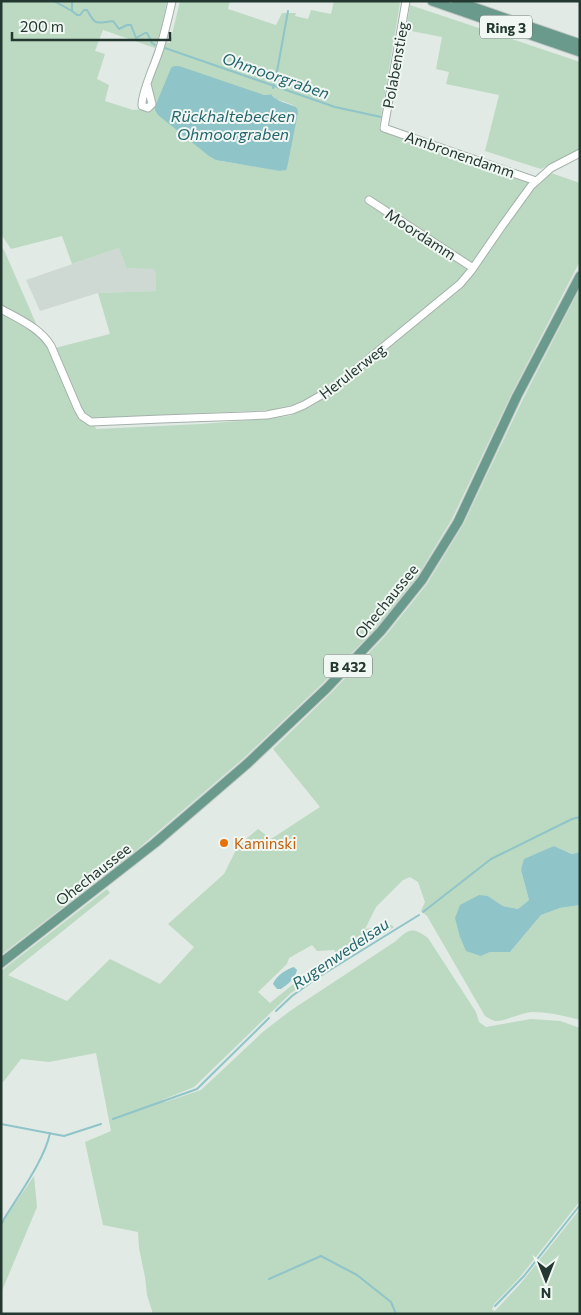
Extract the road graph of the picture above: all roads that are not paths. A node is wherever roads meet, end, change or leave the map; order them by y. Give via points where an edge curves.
1 (172, 1) edge
2 (406, 1) edge
3 (432, 1) edge
4 (456, 1) edge
5 (580, 44) edge
6 (580, 52) edge
7 (147, 84) dead end
8 (384, 128) joint
9 (580, 153) edge
10 (536, 181) junction
11 (370, 200) dead end
12 (473, 268) junction
13 (580, 276) edge
14 (1, 309) edge
15 (1, 963) edge

1 - 7 street
2 - 8 street, Polabenstieg
3 - 6 main road, Ring 3
4 - 5 main road, Ring 3
8 - 10 street, Ambronendamm
9 - 10 street, Herulerweg via 550,168
10 - 12 street, Herulerweg
11 - 12 street, Moordamm
12 - 14 street, Herulerweg via 450,293 332,389 298,408 267,415 91,422 78,409 46,338
13 - 15 main road, Ohechaussee / B 432 via 516,398 458,522 422,580 382,631 248,763 155,843

